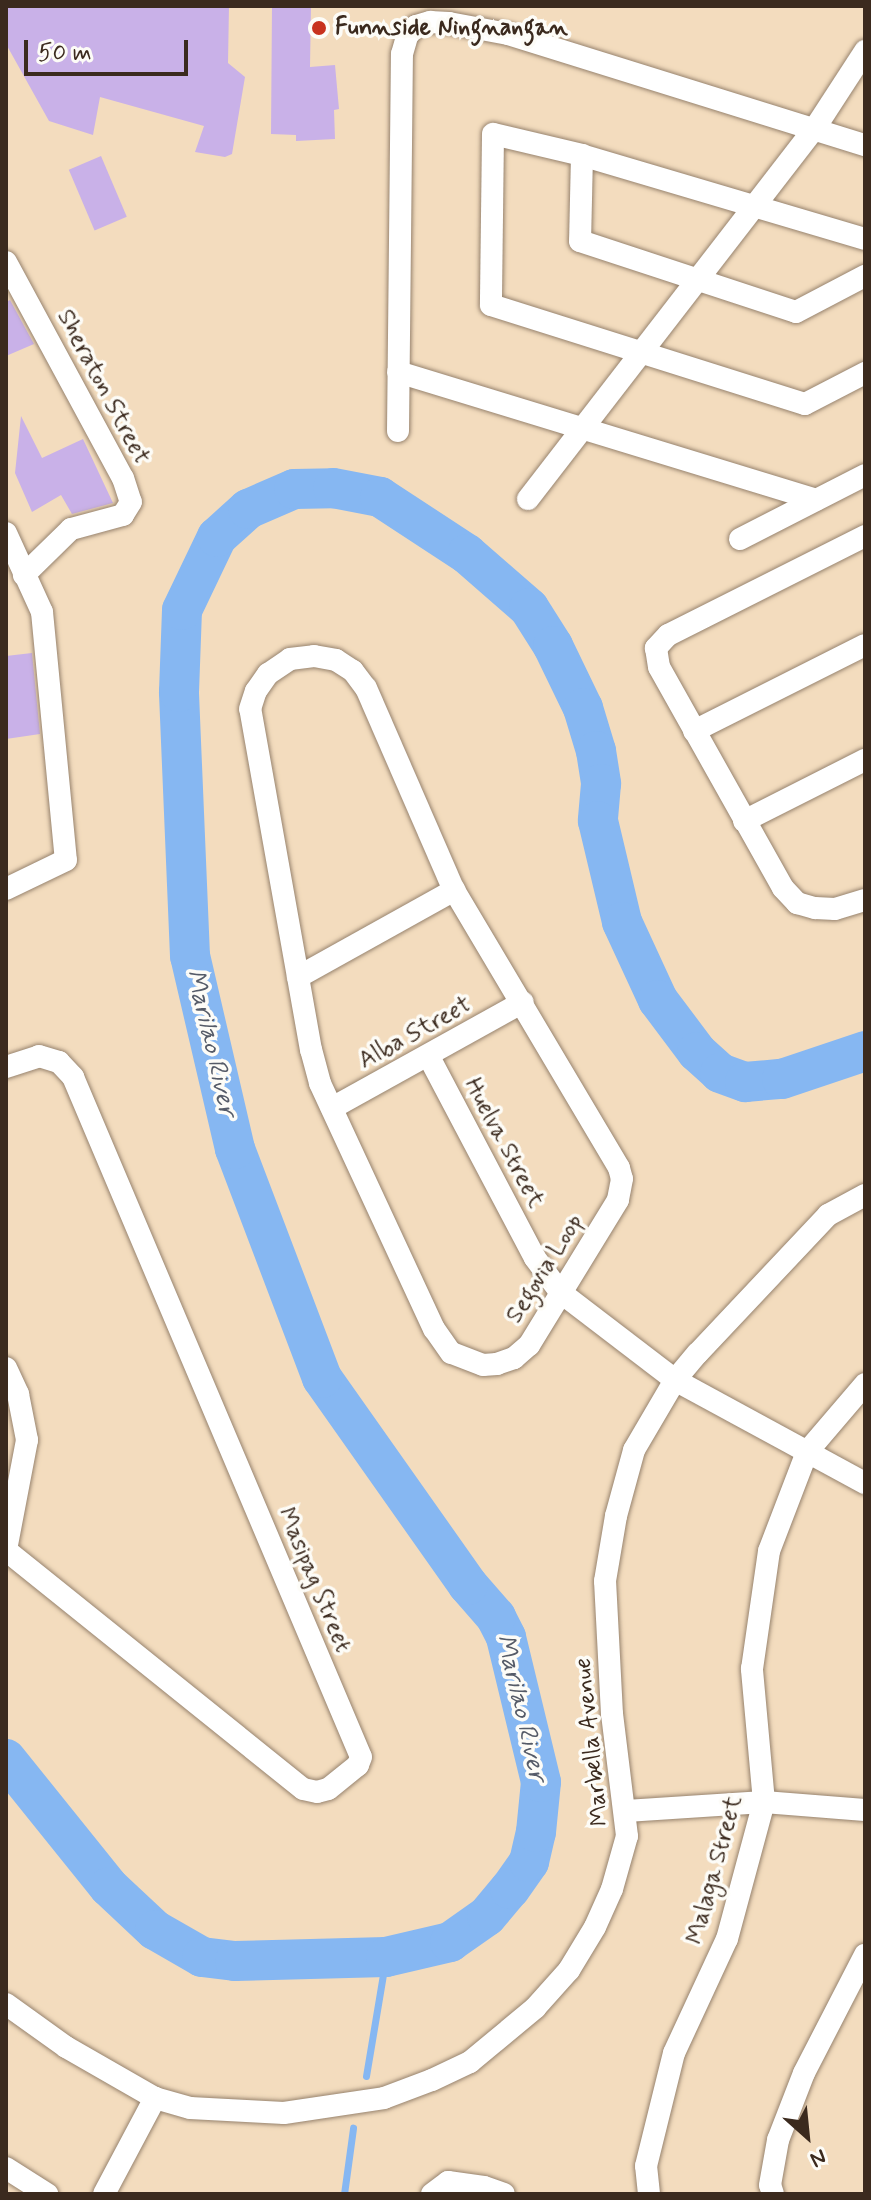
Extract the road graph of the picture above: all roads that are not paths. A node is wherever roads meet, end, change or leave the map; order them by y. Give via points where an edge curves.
1 (865, 51) edge
2 (815, 128) junction
3 (865, 145) edge
4 (582, 155) junction
5 (756, 206) junction
6 (865, 239) edge
7 (6, 262) edge
8 (865, 276) edge
9 (700, 280) junction
10 (643, 352) junction
11 (398, 372) junction
12 (865, 373) edge
13 (583, 429) junction
14 (398, 431) dead end
15 (865, 475) edge
16 (528, 499) dead end
17 (816, 500) junction
18 (6, 533) edge
19 (865, 536) edge
20 (740, 539) dead end
21 (24, 575) junction
22 (865, 645) edge
23 (694, 731) junction
24 (865, 760) edge
25 (744, 821) junction
26 (6, 889) edge
27 (454, 890) junction
28 (865, 900) edge
29 (298, 977) junction
30 (523, 1002) junction
31 (429, 1057) junction
32 (6, 1067) edge
33 (332, 1108) junction
34 (865, 1195) edge
35 (560, 1292) junction
36 (6, 1368) edge
37 (675, 1380) junction
38 (865, 1384) edge
39 (807, 1452) junction
40 (865, 1483) edge
41 (6, 1550) edge
42 (764, 1802) junction
43 (865, 1810) edge
44 (626, 1811) junction
45 (865, 1955) edge
46 (6, 2004) edge
47 (155, 2098) junction
48 (6, 2168) edge
49 (47, 2194) edge
50 (104, 2194) edge
51 (432, 2194) edge
52 (504, 2194) edge
53 (649, 2194) edge
54 (773, 2194) edge

1 - 2 street
2 - 3 street
2 - 5 street
2 - 11 street via 508,34 449,23 416,26 402,54
4 - 5 street
4 - 9 street via 580,241
4 - 10 street via 493,134 491,305
5 - 6 street
5 - 9 street
7 - 21 street, Sheraton Street via 131,502 123,515 71,529
8 - 9 street via 796,312
9 - 10 street
10 - 12 street via 805,404
10 - 13 street
11 - 13 street
11 - 14 street
13 - 16 street
13 - 17 street
15 - 17 street
17 - 20 street
18 - 21 street
19 - 23 street via 660,640 659,667
21 - 26 street via 42,612 66,860
22 - 23 street
23 - 25 street
24 - 25 street
25 - 28 street via 770,870 797,903 835,909
27 - 29 street
27 - 29 street, Segovia Loop via 366,688 336,660 290,659 268,674 250,709
27 - 30 street, Segovia Loop
29 - 33 street, Segovia Loop via 311,1050
30 - 31 street, Alba Street
30 - 35 street, Segovia Loop via 622,1179 618,1200
31 - 33 street, Alba Street
31 - 35 street, Huelva Street via 535,1258
32 - 41 street, Masipag Street via 39,1056 59,1062 73,1077 361,1757 358,1765 328,1789 303,1789
33 - 35 street, Segovia Loop via 434,1329 451,1353 483,1365 514,1358 529,1345
34 - 37 street, Marbella Avenue via 828,1215
35 - 37 street, Huelva Street
36 - 41 street via 18,1394 27,1440
37 - 39 street, Huelva Street
37 - 44 street, Marbella Avenue via 634,1450 605,1581 612,1714
38 - 39 street, Malaga Street
39 - 40 street, Huelva Street
39 - 42 street, Malaga Street via 769,1551 752,1669
42 - 43 street
42 - 44 street
42 - 53 street, Malaga Street via 727,1939 674,2053 646,2166
44 - 47 street, Marbella Avenue via 627,1836 612,1889 576,1959 535,2008 470,2062 384,2098 330,2109 284,2113 190,2108
45 - 54 street via 804,2073 778,2140
46 - 47 street, Marbella Avenue via 66,2047
47 - 50 street
48 - 49 street
51 - 52 street via 448,2182

